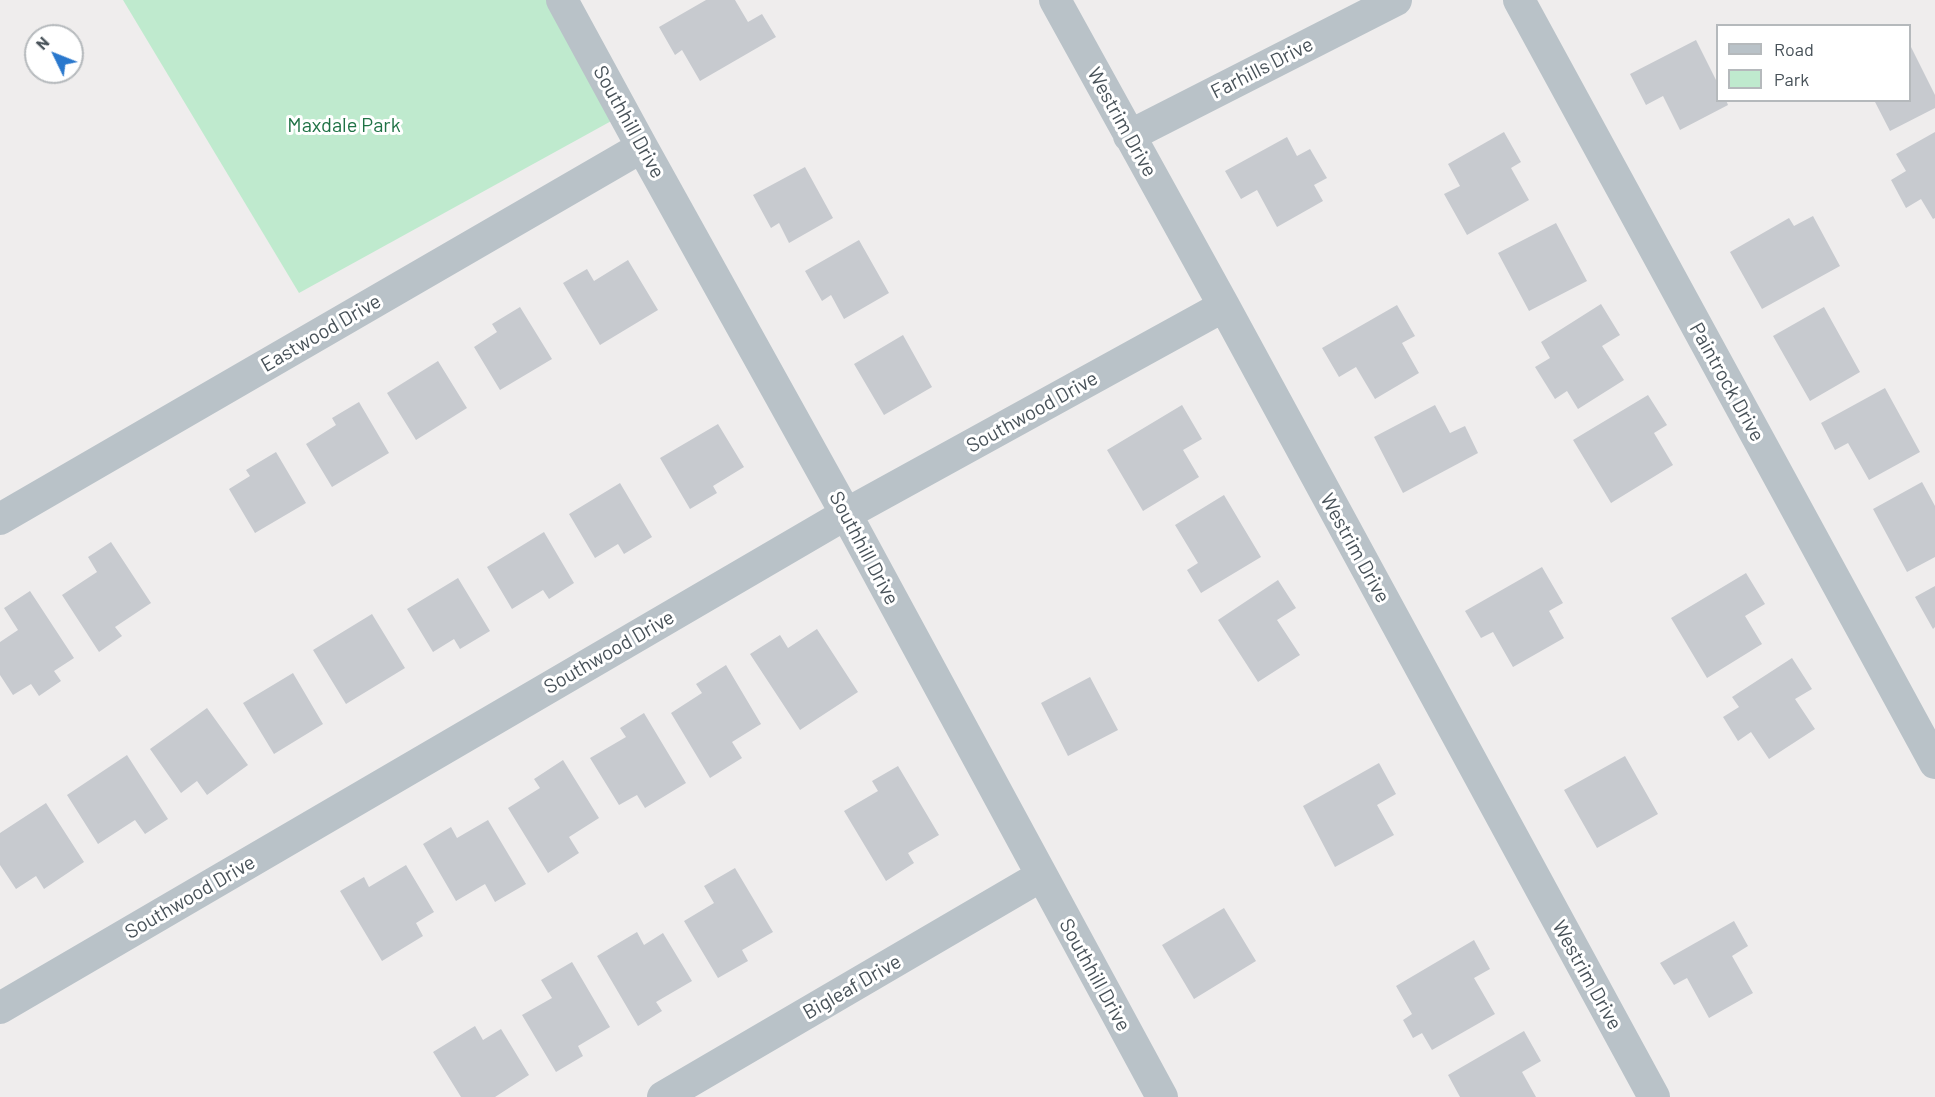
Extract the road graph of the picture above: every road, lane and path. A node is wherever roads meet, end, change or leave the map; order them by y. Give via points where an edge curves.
1 (562, 0) edge
2 (1055, 0) edge
3 (1396, 0) edge
4 (1519, 0) edge
5 (1129, 136) junction
6 (642, 147) junction
7 (1224, 306) junction
8 (846, 514) junction
9 (0, 519) edge
10 (1935, 764) edge
11 (1041, 876) junction
12 (0, 1008) edge
13 (663, 1097) edge
14 (1162, 1097) edge
15 (1654, 1097) edge

1 - 6 street, Southhill Drive
2 - 5 street, Westrim Drive
3 - 5 street, Farhills Drive
4 - 10 street, Paintrock Drive
5 - 7 street, Westrim Drive
6 - 8 street, Southhill Drive
6 - 9 street, Eastwood Drive
7 - 8 street, Southwood Drive
7 - 15 street, Westrim Drive
8 - 11 street, Southhill Drive
8 - 12 street, Southwood Drive
11 - 13 street, Bigleaf Drive
11 - 14 street, Southhill Drive

